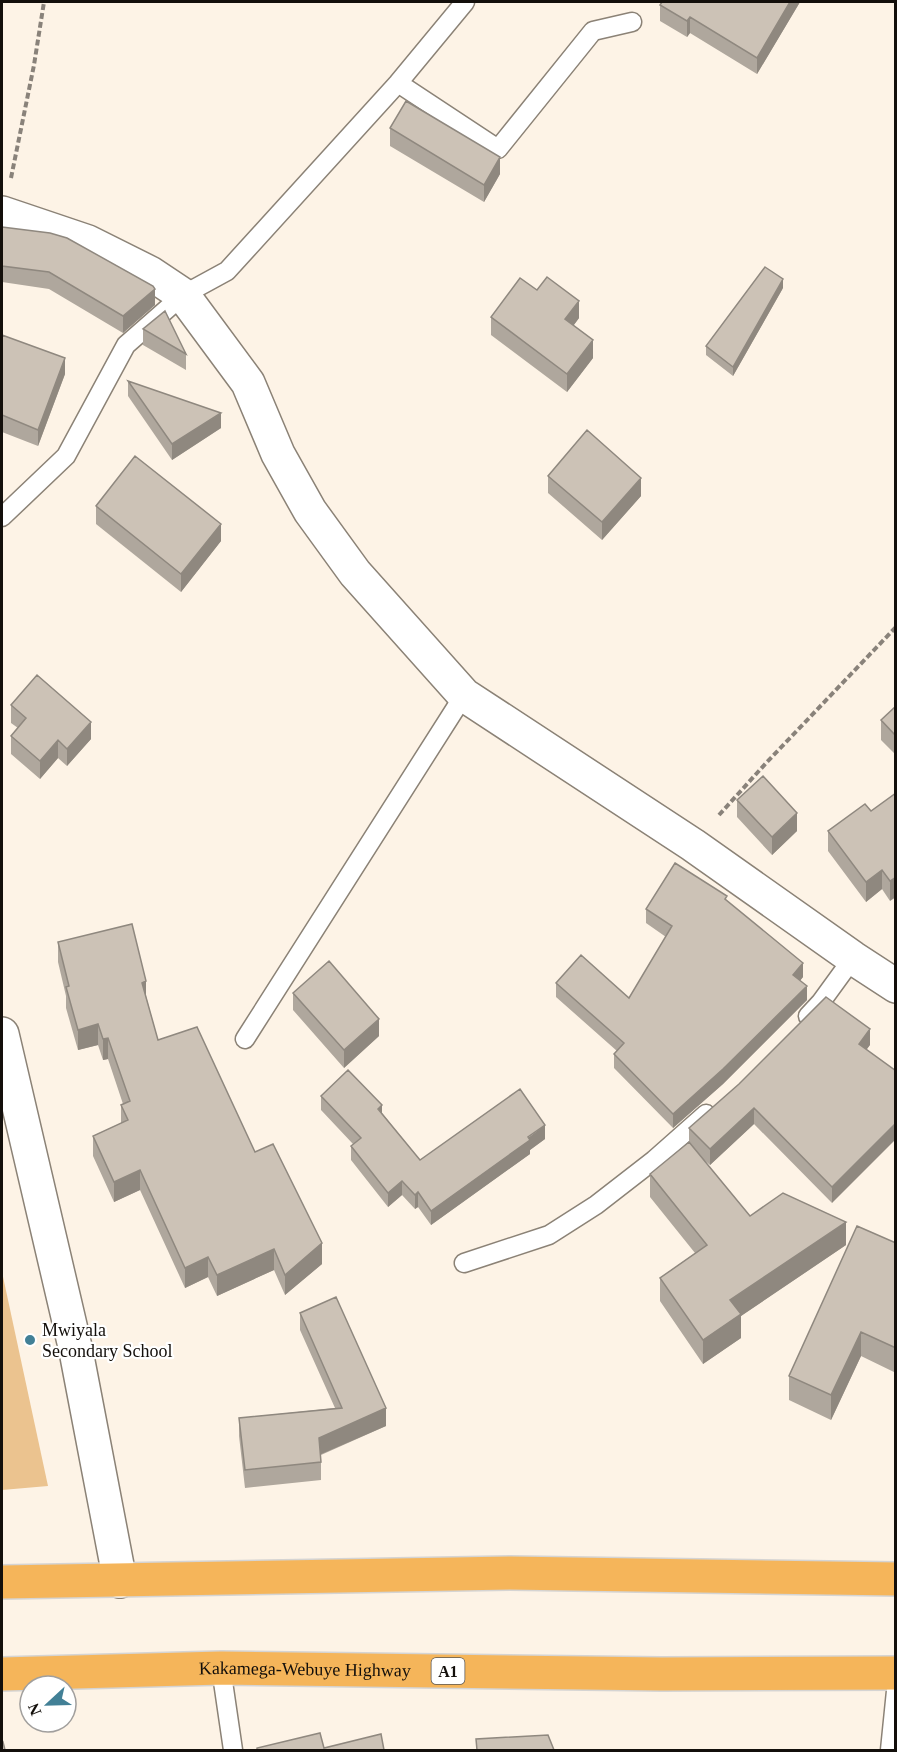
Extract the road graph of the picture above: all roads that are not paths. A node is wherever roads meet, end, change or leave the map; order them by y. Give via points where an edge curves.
1 (465, 2) edge
2 (632, 22) dead end
3 (398, 83) junction
4 (3, 212) edge
5 (183, 295) junction
6 (2, 517) edge
7 (464, 695) junction
8 (853, 958) junction
9 (896, 987) edge
10 (797, 1027) edge
11 (2, 1034) edge
12 (245, 1039) dead end
13 (723, 1100) edge
14 (464, 1263) dead end
15 (896, 1579) edge
16 (120, 1581) junction
17 (2, 1582) edge
18 (221, 1668) junction
19 (896, 1673) edge
20 (2, 1674) edge
21 (896, 1691) edge
22 (233, 1750) edge
23 (890, 1750) edge

1 - 3 lane
2 - 3 lane via 593,31 498,149
3 - 5 lane via 227,271
4 - 5 street via 88,242 150,273
5 - 6 lane via 126,345 66,456
5 - 7 street via 248,383 278,454 310,511 355,573
7 - 8 street via 693,845
7 - 12 lane
8 - 9 street
8 - 10 lane
11 - 16 street via 76,1351
13 - 14 lane via 596,1205 549,1234
15 - 16 highway via 510,1573
16 - 17 highway
18 - 19 highway, Kakamega-Webuye Highway / A1
18 - 20 highway, Kakamega-Webuye Highway / A1
18 - 22 lane
21 - 23 lane

